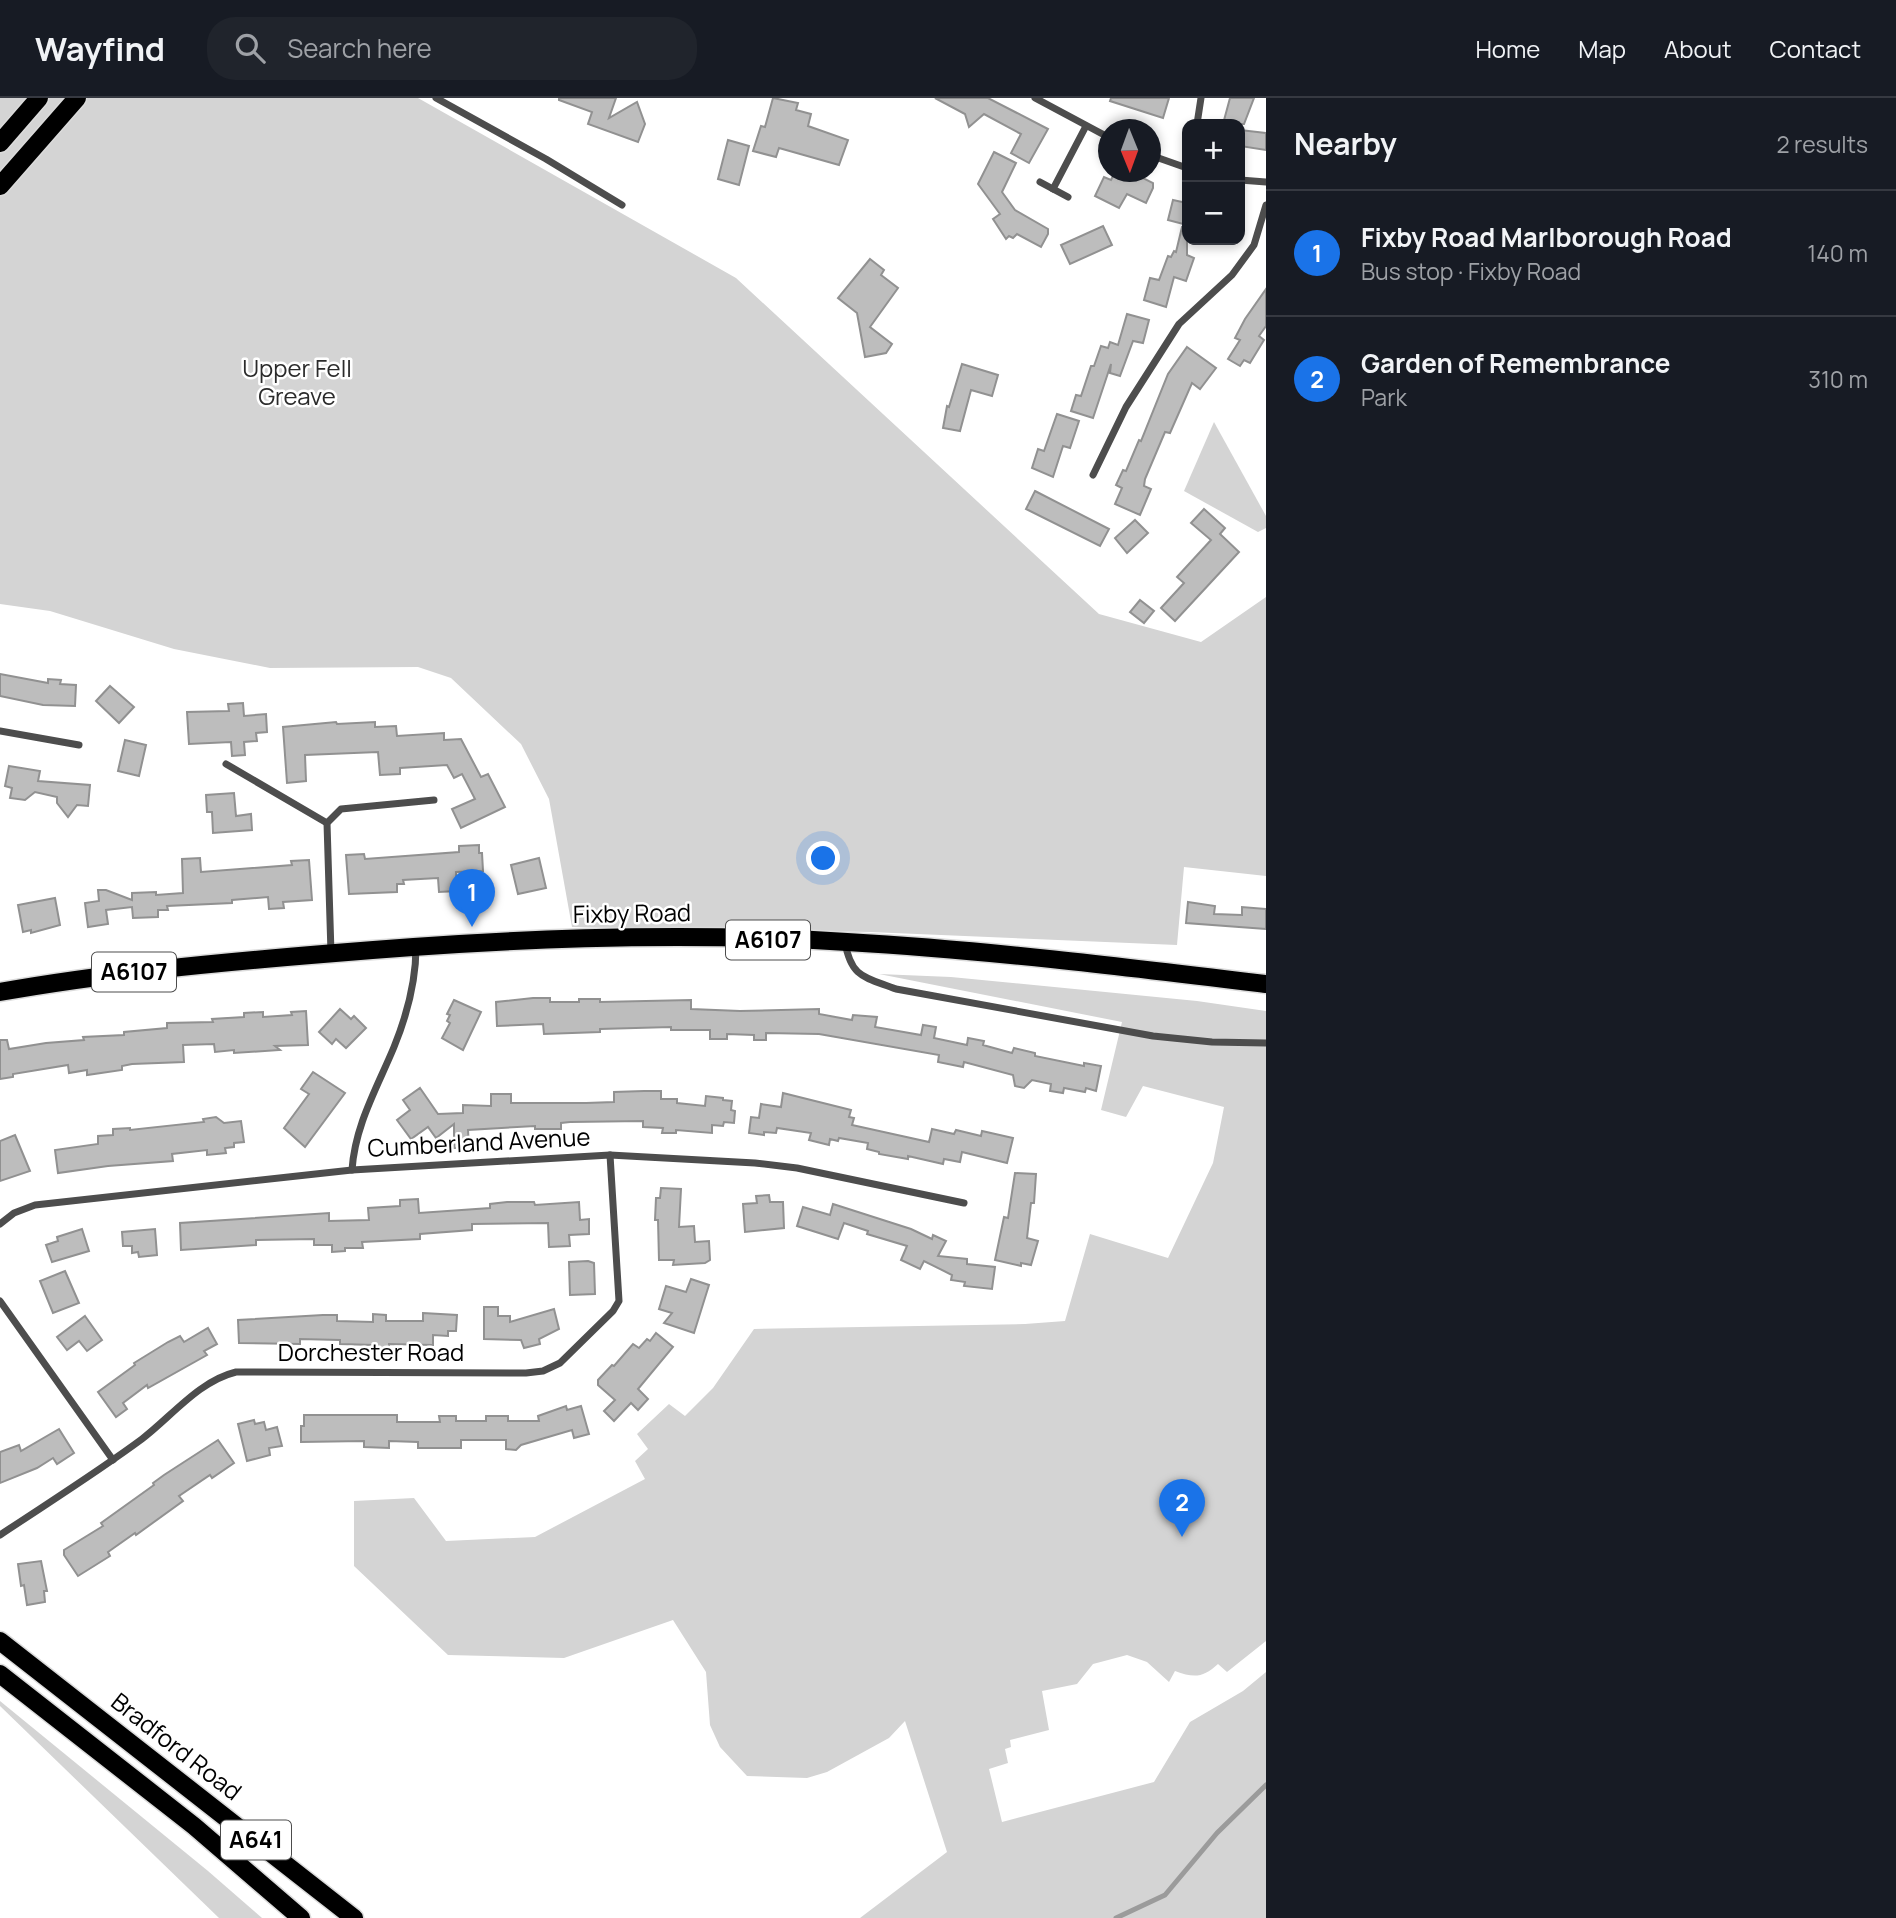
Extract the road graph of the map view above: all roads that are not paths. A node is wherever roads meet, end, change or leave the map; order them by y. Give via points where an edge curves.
1 (39, 98) edge
2 (77, 98) edge
3 (436, 98) edge
4 (1035, 98) edge
5 (1201, 98) edge
6 (1198, 119) edge
7 (1086, 126) junction
8 (1098, 131) edge
9 (0, 143) edge
10 (1161, 159) edge
11 (1182, 166) edge
12 (1245, 181) edge
13 (1040, 182) dead end
14 (1266, 183) edge
15 (0, 186) edge
16 (1053, 189) junction
17 (1266, 192) edge
18 (1068, 197) dead end
19 (622, 205) dead end
20 (1266, 205) edge
21 (1093, 475) dead end
22 (0, 731) edge
23 (79, 745) dead end
24 (226, 764) dead end
25 (434, 800) dead end
26 (327, 823) junction
27 (845, 942) junction
28 (416, 946) junction
29 (331, 954) junction
30 (1266, 984) edge
31 (0, 992) edge
32 (1266, 1043) edge
33 (610, 1155) junction
34 (352, 1170) junction
35 (964, 1203) dead end
36 (0, 1224) edge
37 (0, 1301) edge
38 (113, 1460) junction
39 (0, 1535) edge
40 (0, 1641) edge
41 (0, 1674) edge
42 (301, 1918) edge
43 (354, 1918) edge

1 - 9 main road
2 - 15 main road
3 - 19 street
4 - 7 street
5 - 6 street
7 - 8 street
7 - 16 street
10 - 11 street
12 - 14 street
13 - 16 street
14 - 17 street
16 - 18 street
20 - 21 street via 1254,245 1232,275 1179,324 1126,407
22 - 23 street
24 - 26 street
25 - 26 street via 341,809
26 - 29 street
27 - 28 main road, Fixby Road / A6107 via 656,937
27 - 30 main road, Fixby Road / A6107 via 1054,959
27 - 32 street via 858,974 896,989 1153,1036
28 - 29 main road, Fixby Road / A6107
28 - 34 street via 408,1007 359,1126
29 - 31 main road, Fixby Road / A6107 via 86,977
33 - 34 street, Cumberland Avenue
33 - 35 street, Cumberland Avenue via 786,1167
33 - 38 street, Dorchester Road via 619,1301 560,1363 526,1373 221,1375
34 - 36 street, Cumberland Avenue via 35,1205
37 - 38 street
38 - 39 street, Dorchester Road
40 - 43 main road, Bradford Road / A641
41 - 42 main road, Bradford Road / A641 via 194,1826

